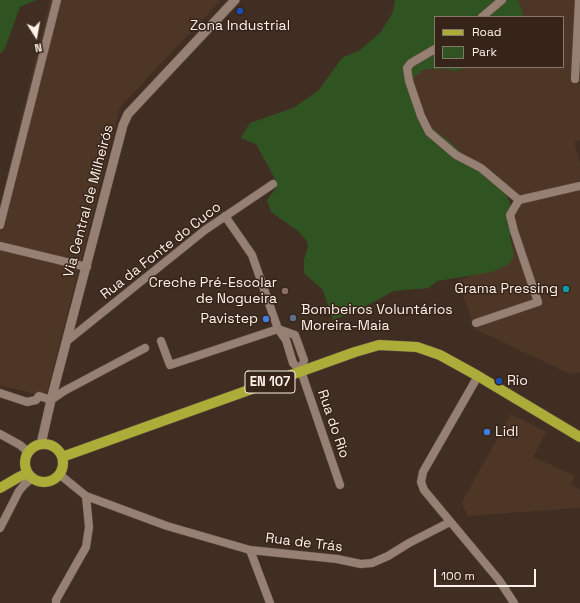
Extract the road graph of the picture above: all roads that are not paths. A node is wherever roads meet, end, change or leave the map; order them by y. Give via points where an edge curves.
1 (57, 0) edge
2 (235, 0) edge
3 (502, 0) edge
4 (579, 0) edge
5 (483, 16) edge
6 (434, 50) edge
7 (575, 79) dead end
8 (273, 184) dead end
9 (580, 186) edge
10 (519, 200) junction
11 (226, 216) junction
12 (0, 225) edge
13 (0, 246) edge
14 (87, 267) junction
15 (476, 323) dead end
16 (278, 329) junction
17 (67, 341) junction
18 (161, 341) dead end
19 (145, 348) dead end
20 (301, 371) junction
21 (478, 376) junction
22 (0, 393) edge
23 (51, 400) junction
24 (0, 434) edge
25 (580, 437) edge
26 (41, 444) junction
27 (28, 452) junction
28 (62, 457) junction
29 (59, 474) junction
30 (30, 476) junction
31 (340, 485) dead end
32 (0, 488) edge
33 (86, 496) junction
34 (450, 522) junction
35 (0, 528) edge
36 (250, 550) junction
37 (56, 603) edge
38 (270, 603) edge
39 (514, 603) edge

1 - 12 street
2 - 14 street, Via Central de Milheirós via 128,114
3 - 5 street
4 - 7 street
6 - 10 street via 407,68 421,116 429,132 456,155 481,168
8 - 11 street, Rua da Fonte do Cuco
9 - 10 street
10 - 15 street via 510,215 538,302
11 - 16 street, Rua do Rio via 252,255
11 - 17 street, Rua da Fonte do Cuco
13 - 14 street
14 - 17 street, Via Central de Milheirós
16 - 18 street via 170,365
16 - 20 street, Rua do Rio via 286,340 292,363
16 - 20 street, Rua do Rio via 295,335 304,360
17 - 23 street, Via Central de Milheirós
19 - 23 street
20 - 21 main road, EN 107 via 370,346 387,345 417,347 429,351
20 - 28 main road, EN 107
20 - 31 street, Rua do Rio
21 - 25 main road, EN 107
21 - 34 street via 423,472 421,482 424,490
22 - 23 street via 27,402 36,400 39,396
23 - 26 street, Via Central de Milheirós
24 - 27 street
26 - 27 main road
26 - 28 main road via 52,445
27 - 30 main road via 25,465
28 - 29 main road
29 - 30 main road via 48,481 40,481
29 - 33 street, Rua de Trás
30 - 32 main road via 19,477
30 - 35 street via 19,491
33 - 36 street, Rua de Trás via 167,526
33 - 37 street via 89,527 86,547
34 - 36 street, Rua de Trás via 372,563 361,564
34 - 39 street via 499,580
36 - 38 street

